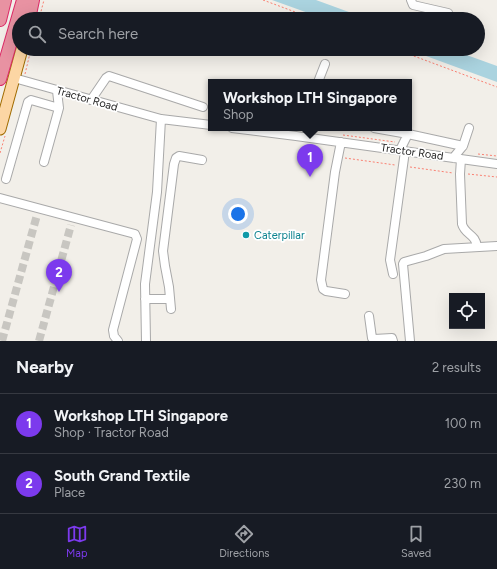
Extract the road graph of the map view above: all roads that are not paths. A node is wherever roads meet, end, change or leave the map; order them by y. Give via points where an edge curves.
1 (6, 0) edge
2 (23, 0) edge
3 (33, 0) edge
4 (38, 0) edge
5 (411, 0) edge
6 (20, 12) edge
7 (30, 12) edge
8 (34, 12) edge
9 (444, 12) edge
10 (0, 20) edge
11 (12, 38) edge
12 (21, 56) edge
13 (325, 64) dead end
14 (0, 79) edge
15 (18, 79) junction
16 (319, 79) edge
17 (57, 90) junction
18 (91, 100) junction
19 (203, 107) dead end
20 (59, 108) junction
21 (161, 119) junction
22 (208, 126) edge
23 (468, 128) dead end
24 (0, 129) edge
25 (256, 131) edge
26 (298, 131) edge
27 (404, 131) edge
28 (296, 136) junction
29 (341, 142) junction
30 (463, 146) junction
31 (402, 151) junction
32 (457, 159) junction
33 (202, 160) dead end
34 (44, 162) dead end
35 (497, 164) edge
36 (6, 179) dead end
37 (0, 198) edge
38 (477, 246) junction
39 (497, 246) edge
40 (393, 274) dead end
41 (345, 294) dead end
42 (145, 299) junction
43 (170, 299) junction
44 (171, 310) dead end
45 (369, 316) dead end
46 (118, 341) edge
47 (146, 341) edge
48 (393, 341) edge
49 (410, 341) edge

1 - 10 highway
2 - 6 highway
3 - 7 highway
4 - 8 main road
5 - 9 street via 413,5
11 - 14 highway
12 - 15 main road
13 - 16 street
15 - 17 street, Tractor Road
15 - 24 main road
17 - 18 street, Tractor Road
17 - 20 street
18 - 19 street via 109,76
18 - 21 street, Tractor Road
20 - 34 street
20 - 36 street via 31,100 28,102
21 - 22 street, Tractor Road
21 - 42 street
23 - 30 street
25 - 28 street, Tractor Road
26 - 28 street
27 - 30 street
27 - 31 street
28 - 29 street, Tractor Road
29 - 31 street, Tractor Road
29 - 41 street via 321,280 326,291
30 - 32 street
31 - 32 street, Tractor Road
31 - 40 street via 403,166 390,260
32 - 35 street, Tractor Road
32 - 38 street via 462,224 476,239
33 - 43 street via 178,156 174,164 163,251
37 - 46 street via 38,212 135,234 138,237 113,330
38 - 39 street
38 - 49 street via 444,249 404,262
42 - 43 street
42 - 47 street
43 - 44 street
45 - 48 street via 372,338 392,338

